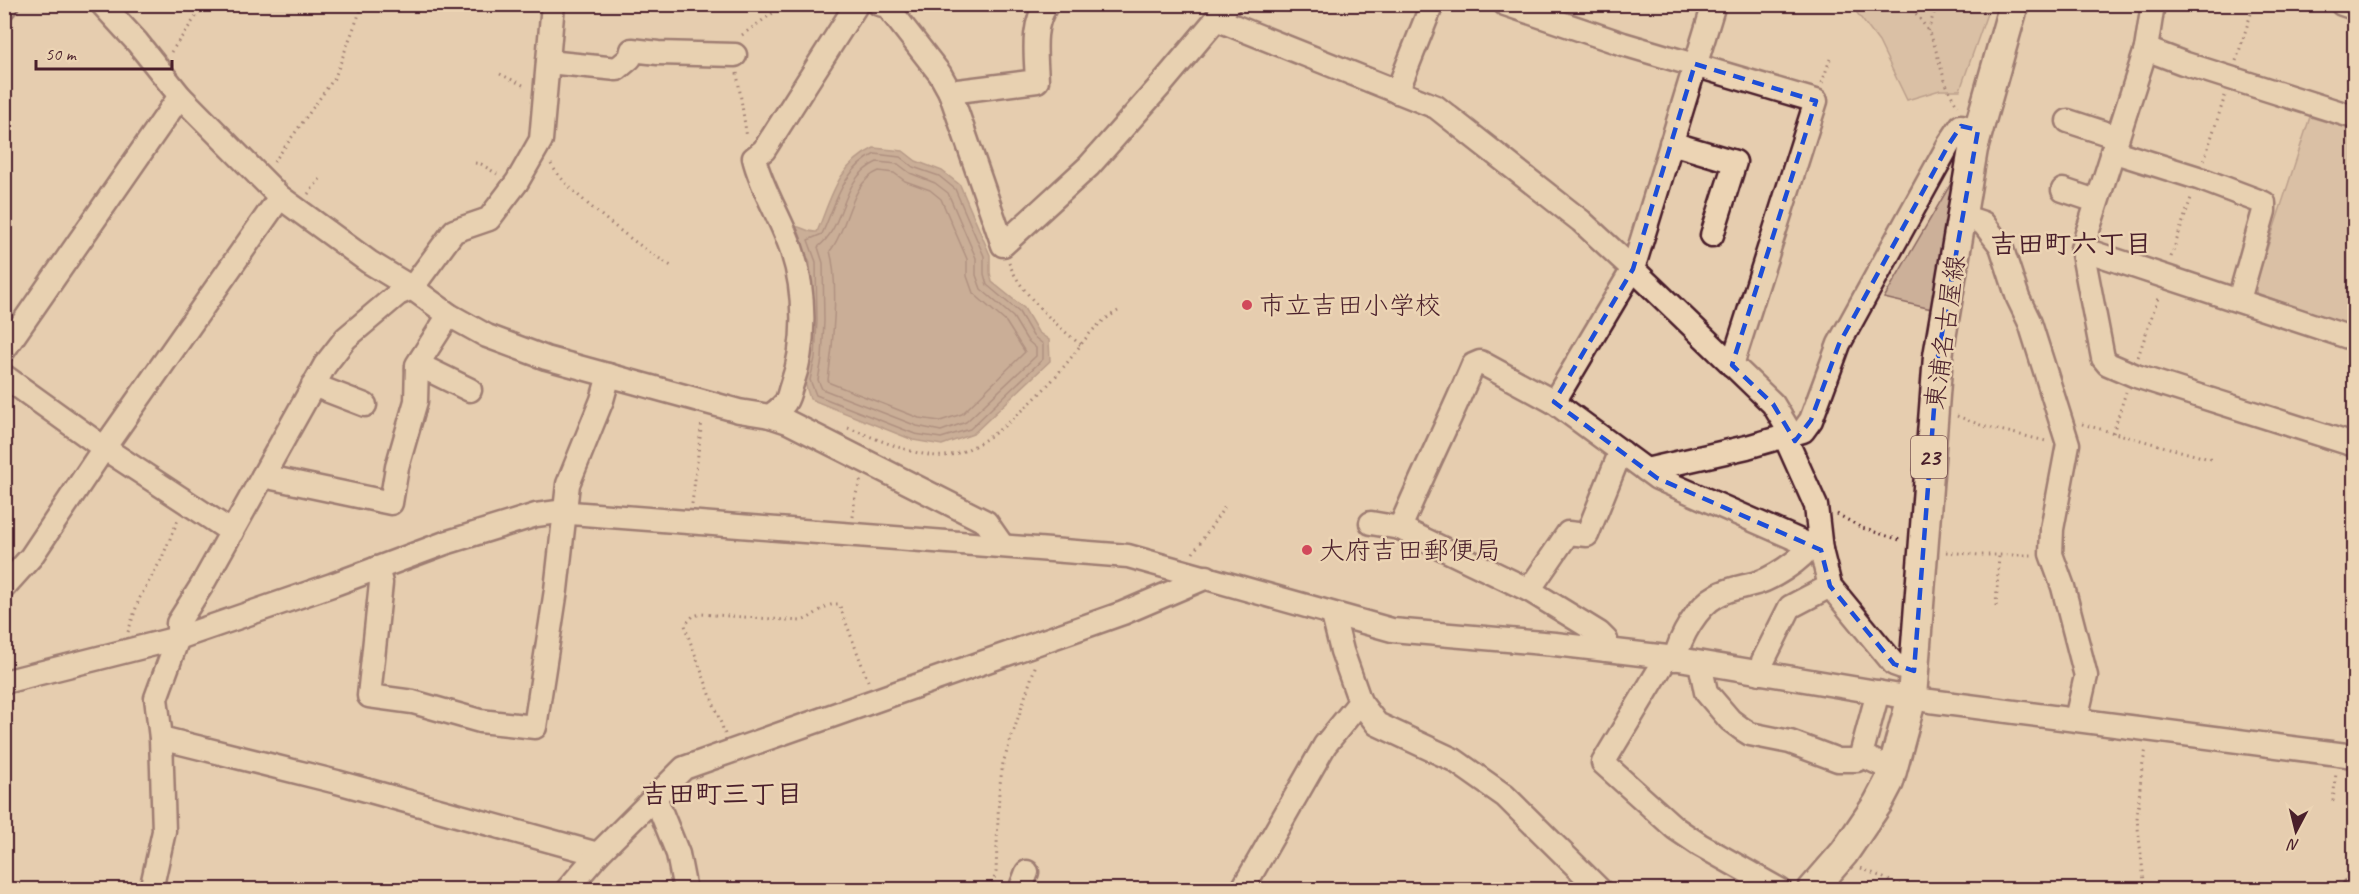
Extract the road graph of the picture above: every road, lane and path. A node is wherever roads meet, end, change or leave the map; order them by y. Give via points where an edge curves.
1 (102, 4) edge
2 (205, 4) edge
3 (363, 4) edge
4 (553, 4) edge
5 (812, 4) edge
6 (857, 4) edge
7 (879, 4) edge
8 (1047, 4) edge
9 (1432, 4) edge
10 (1504, 4) edge
11 (1714, 4) edge
12 (1909, 4) edge
13 (1937, 4) edge
14 (1966, 4) edge
15 (2014, 4) edge
16 (2153, 4) edge
17 (2254, 4) edge
18 (2342, 4) edge
19 (2355, 8) edge
20 (1222, 12) edge
21 (1986, 12) dead end
22 (1928, 31) junction
23 (2146, 49) junction
24 (735, 55) junction
25 (1830, 58) dead end
26 (548, 62) junction
27 (1695, 64) junction
28 (160, 70) junction
29 (500, 74) dead end
30 (2231, 78) junction
31 (950, 92) junction
32 (1397, 92) junction
33 (545, 93) junction
34 (180, 96) junction
35 (1816, 101) junction
36 (2355, 117) edge
37 (1970, 119) junction
38 (2068, 121) dead end
39 (541, 140) junction
40 (1671, 143) junction
41 (2115, 144) junction
42 (754, 158) junction
43 (475, 163) dead end
44 (262, 178) junction
45 (2198, 178) junction
46 (514, 187) junction
47 (2063, 190) dead end
48 (280, 197) junction
49 (2097, 201) junction
50 (1962, 216) junction
51 (1712, 235) dead end
52 (1003, 245) junction
53 (2082, 249) junction
54 (673, 267) dead end
55 (1633, 269) junction
56 (2165, 276) junction
57 (412, 288) junction
58 (2239, 300) junction
59 (1118, 311) dead end
60 (449, 315) junction
61 (2355, 339) edge
62 (1081, 345) junction
63 (4, 350) edge
64 (1732, 365) junction
65 (417, 368) junction
66 (2132, 374) junction
67 (609, 375) junction
68 (4, 376) edge
69 (313, 385) junction
70 (470, 390) dead end
71 (705, 402) junction
72 (1554, 402) junction
73 (365, 405) dead end
74 (1933, 408) junction
75 (770, 416) junction
76 (2058, 418) junction
77 (837, 424) dead end
78 (2113, 433) junction
79 (1788, 436) junction
80 (2068, 444) junction
81 (2355, 445) edge
82 (104, 448) junction
83 (1622, 452) junction
84 (2213, 460) dead end
85 (868, 463) junction
86 (1646, 470) junction
87 (262, 476) junction
88 (188, 504) junction
89 (1226, 505) dead end
90 (1816, 506) junction
91 (566, 512) junction
92 (690, 521) junction
93 (1371, 523) dead end
94 (1400, 528) junction
95 (232, 532) junction
96 (850, 533) junction
97 (1002, 545) junction
98 (1924, 547) junction
99 (1816, 548) junction
100 (1999, 555) junction
101 (2051, 555) junction
102 (378, 568) junction
103 (1196, 574) junction
104 (1830, 586) junction
105 (4, 587) edge
106 (1529, 590) junction
107 (1996, 606) dead end
108 (1333, 615) junction
109 (178, 638) junction
110 (1041, 641) junction
111 (1606, 650) junction
112 (131, 651) junction
113 (1671, 658) junction
114 (1700, 663) junction
115 (1761, 673) junction
116 (4, 682) edge
117 (1913, 684) junction
118 (1878, 692) junction
119 (874, 700) junction
120 (1360, 702) junction
121 (2076, 719) junction
122 (2148, 729) junction
123 (160, 738) junction
124 (731, 751) junction
125 (1861, 755) junction
126 (2347, 755) edge
127 (1893, 770) junction
128 (655, 797) junction
129 (2333, 801) dead end
130 (598, 854) junction
131 (1839, 858) junction
132 (1953, 884) dead end
133 (151, 890) edge
134 (567, 890) edge
135 (685, 890) edge
136 (991, 890) edge
137 (1242, 890) edge
138 (1600, 890) edge
139 (1780, 890) edge
140 (1812, 890) edge
141 (1917, 890) edge
142 (1949, 890) edge
143 (2145, 890) edge

1 - 28 street
2 - 28 path
3 - 44 path via 335,77
4 - 26 street
5 - 24 path via 769,14 738,39
6 - 42 street via 764,150
7 - 31 street via 886,6
8 - 31 street via 1037,26 1037,81
9 - 32 street
10 - 27 street
11 - 27 street
12 - 22 path
13 - 22 path
14 - 21 path
15 - 37 main road, 東浦名古屋線 / 23
16 - 23 street
17 - 30 path
18 - 19 street
20 - 32 street
20 - 52 street via 1089,166
22 - 37 path via 1938,65 1957,105
23 - 30 street
23 - 41 street
24 - 26 street via 632,50 617,69
24 - 42 path via 749,150
25 - 35 path
26 - 33 street
27 - 35 street
27 - 40 street
28 - 34 street
29 - 33 path
30 - 36 street
30 - 45 path
31 - 52 street
32 - 55 street via 1436,107 1581,221
33 - 39 street
34 - 44 street
34 - 63 street
35 - 64 street
37 - 50 main road, 東浦名古屋線 / 23
37 - 79 street via 1949,144 1839,344 1811,420 1803,431
38 - 41 street
39 - 46 street
39 - 54 path via 556,173 615,225
40 - 51 street via 1735,162
40 - 55 street
41 - 45 street
41 - 49 street
42 - 75 street via 758,176 792,251 801,301 798,369 785,403
43 - 46 path
44 - 48 street
45 - 56 path
45 - 58 street via 2264,203
46 - 57 street via 489,219 454,231
47 - 49 street
48 - 57 street via 369,262
48 - 82 street
49 - 53 street
50 - 74 main road, 東浦名古屋線 / 23
50 - 76 street via 1983,223 2001,246 2030,322
52 - 62 path via 1026,290
53 - 56 street
53 - 66 street via 2103,358
55 - 64 street
55 - 72 street
56 - 58 street
56 - 66 path
57 - 60 street
57 - 69 street via 398,294 346,338
58 - 61 street
59 - 62 path via 1094,327
60 - 65 street
60 - 67 street via 487,336
62 - 77 path via 1035,398 984,441 954,455 918,453
64 - 79 street via 1773,404
65 - 70 street via 425,368
65 - 87 street via 416,401 391,502
66 - 78 path
66 - 81 street
67 - 71 street
67 - 91 street via 568,484
68 - 82 street
69 - 73 street
69 - 87 street
71 - 75 street
71 - 92 path
72 - 83 street
72 - 94 street via 1480,362 1473,365
74 - 80 path via 1983,426
74 - 98 main road, 東浦名古屋線 / 23
75 - 85 street
76 - 78 path
76 - 80 street
78 - 84 path
79 - 86 street
79 - 90 street
80 - 101 street
82 - 88 street
82 - 105 street via 31,557
83 - 86 street
83 - 106 street via 1587,535 1568,533
85 - 96 path via 855,497
85 - 97 street via 986,522
86 - 99 street
87 - 95 street
88 - 95 street
88 - 112 path via 139,599 127,634
89 - 103 path via 1189,560
90 - 98 path via 1862,528
90 - 99 street
91 - 92 street
91 - 102 street via 536,515
91 - 102 street via 535,727 480,721 413,702 369,696 381,583
92 - 96 street
93 - 94 street
94 - 106 street
95 - 109 street via 178,623
96 - 97 street
97 - 103 street via 1128,556
98 - 100 path
98 - 117 main road, 東浦名古屋線 / 23
99 - 104 street
99 - 113 street via 1772,576 1709,601
100 - 101 path
100 - 107 path
101 - 121 street via 2086,676
102 - 109 street
103 - 108 street
103 - 110 street via 1123,613
104 - 115 street via 1790,607
104 - 117 street
106 - 111 street via 1599,633 1606,640
108 - 111 street via 1392,630
108 - 120 street
109 - 112 street
109 - 123 street via 156,698
110 - 119 street
110 - 136 path via 1032,681 1002,763 996,872
111 - 113 street
112 - 116 street
113 - 114 street
113 - 139 street via 1604,763 1675,828
114 - 115 street
114 - 125 street via 1706,692 1730,720 1750,734 1790,742 1838,760 1857,760
115 - 118 street
117 - 118 street
117 - 121 street via 2008,712
117 - 127 main road, 東浦名古屋線 / 23
118 - 125 street
119 - 124 street
119 - 124 path via 839,604 831,603 801,621 693,616 685,625 687,633
120 - 137 street via 1325,745
120 - 138 street via 1377,724 1454,760 1505,796
121 - 122 street
122 - 126 street
122 - 143 path via 2137,819
123 - 130 street
123 - 133 street via 164,831
124 - 128 street via 684,768
125 - 127 street
126 - 129 path
127 - 131 main road, 東浦名古屋線 / 23 via 1878,803
128 - 130 street
128 - 135 street via 678,854
130 - 134 street
131 - 140 main road, 東浦名古屋線 / 23
131 - 141 path
132 - 142 path

